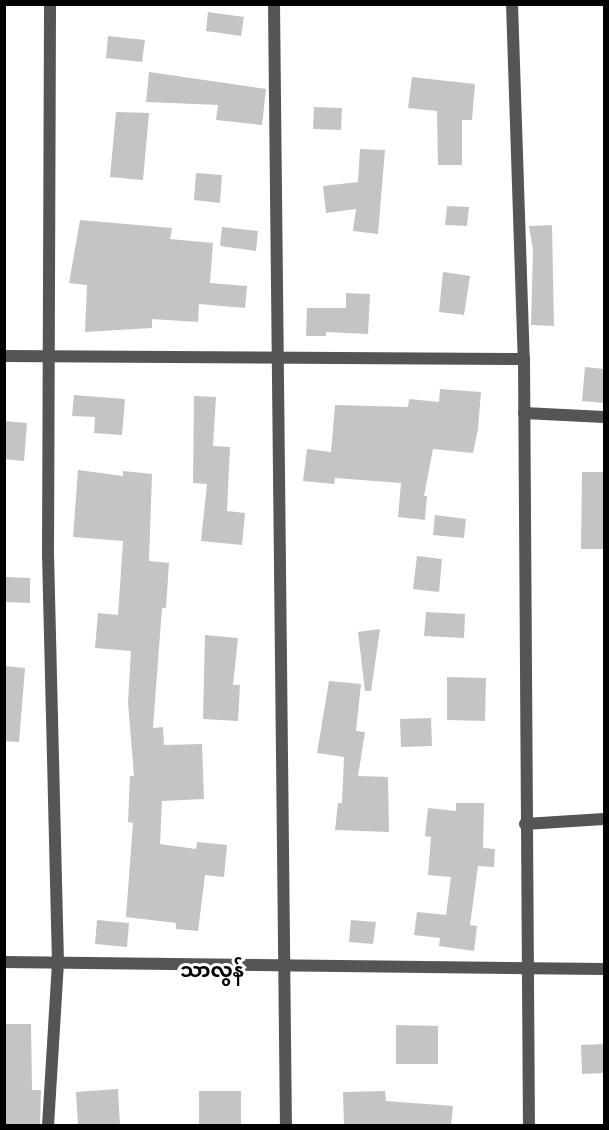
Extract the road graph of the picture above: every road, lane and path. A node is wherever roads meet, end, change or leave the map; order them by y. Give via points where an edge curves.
1 (50, 4) edge
2 (274, 4) edge
3 (512, 4) edge
4 (4, 356) edge
5 (49, 356) junction
6 (278, 358) junction
7 (524, 359) junction
8 (524, 412) junction
9 (604, 417) edge
10 (604, 819) edge
11 (525, 824) junction
12 (4, 963) edge
13 (58, 963) junction
14 (285, 966) junction
15 (526, 968) junction
16 (604, 969) edge
17 (48, 1125) edge
18 (286, 1125) edge
19 (529, 1125) edge

1 - 5 street
2 - 6 street
3 - 7 street
4 - 5 street
5 - 6 street
5 - 13 street via 48,556
6 - 7 street
6 - 14 street
7 - 8 street
8 - 9 street
8 - 11 street
10 - 11 street
11 - 15 street
12 - 13 street
13 - 14 street
13 - 17 street
14 - 15 street
14 - 18 street
15 - 16 street
15 - 19 street

